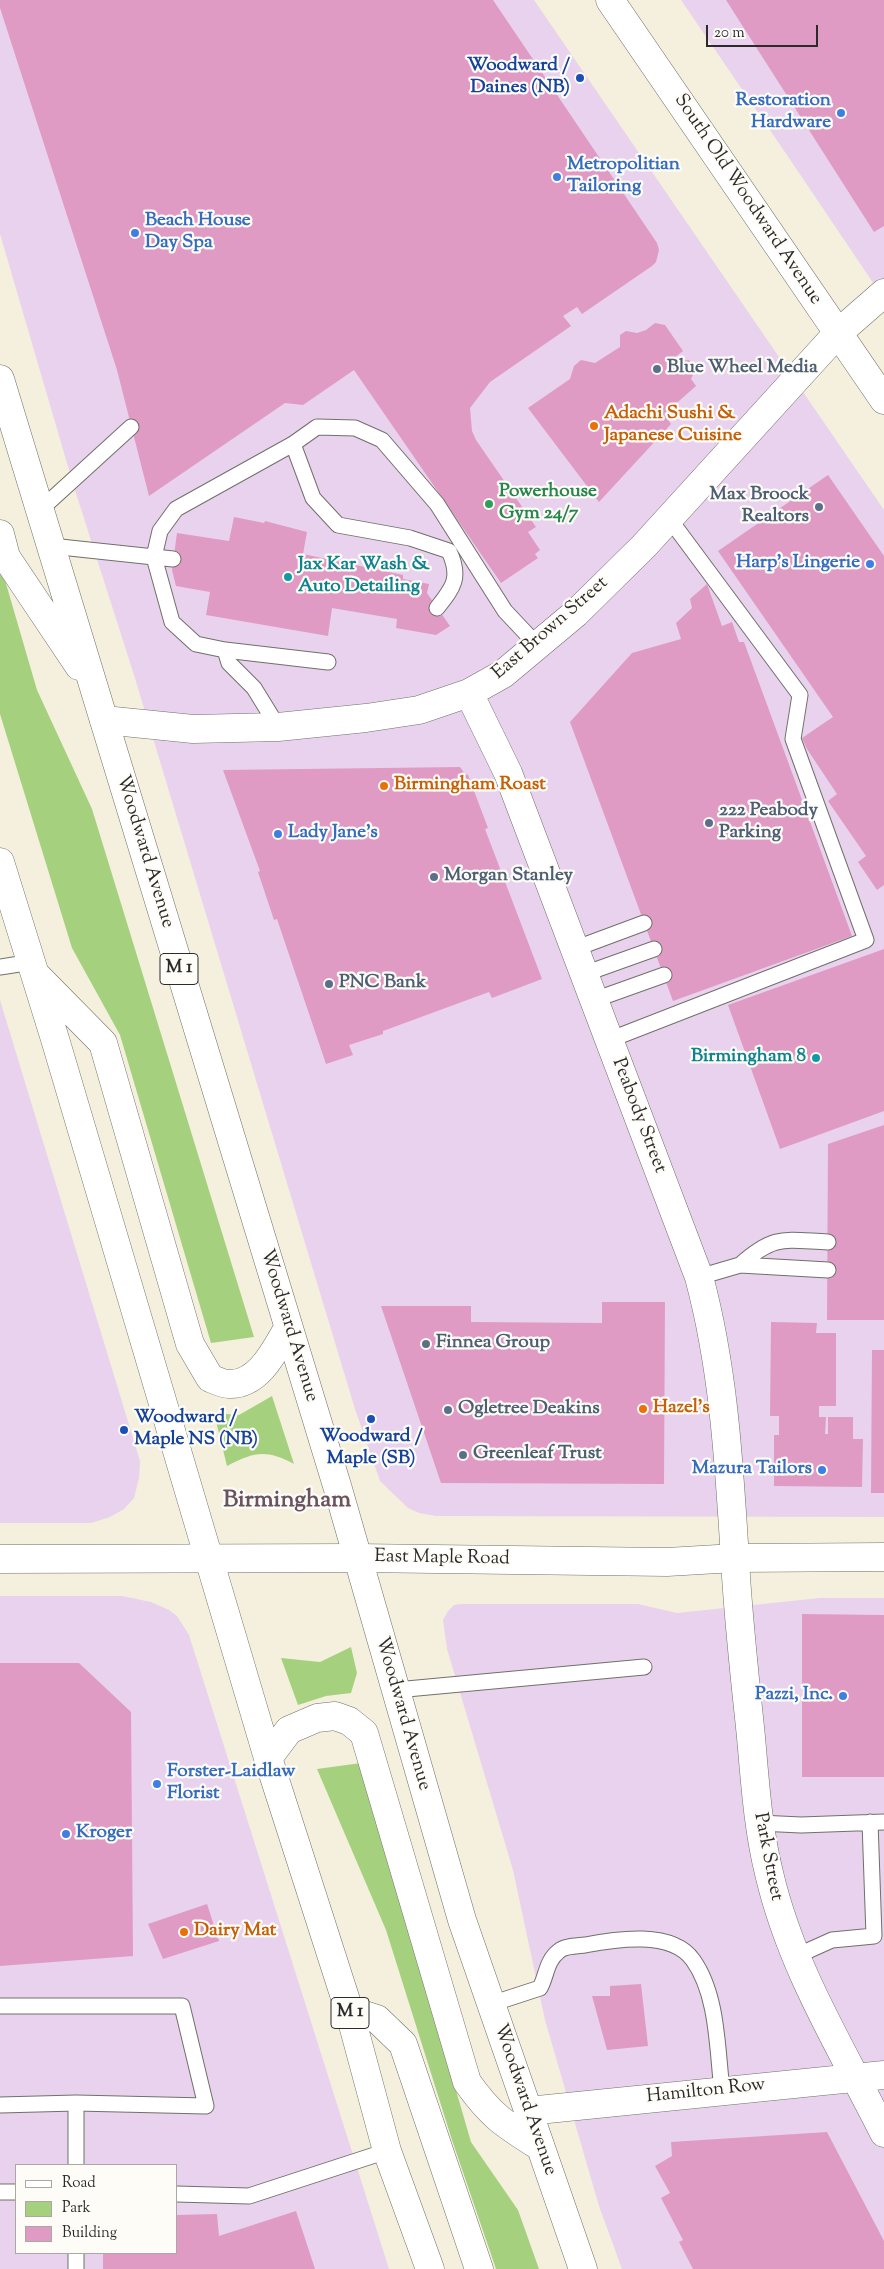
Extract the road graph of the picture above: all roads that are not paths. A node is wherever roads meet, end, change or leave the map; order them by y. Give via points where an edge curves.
1 (610, 0) edge
2 (884, 293) edge
3 (837, 334) junction
4 (0, 379) edge
5 (884, 400) edge
6 (131, 427) dead end
7 (294, 444) junction
8 (40, 510) junction
9 (668, 517) junction
10 (0, 534) edge
11 (51, 546) junction
12 (154, 557) junction
13 (173, 559) dead end
14 (438, 608) dead end
15 (538, 646) junction
16 (225, 650) junction
17 (328, 662) dead end
18 (95, 690) junction
19 (469, 693) junction
20 (104, 720) junction
21 (278, 727) junction
22 (0, 862) edge
23 (644, 923) dead end
24 (654, 949) dead end
25 (579, 961) junction
26 (0, 967) edge
27 (34, 968) junction
28 (664, 975) dead end
29 (594, 1000) junction
30 (609, 1040) junction
31 (828, 1242) dead end
32 (740, 1265) junction
33 (828, 1270) dead end
34 (699, 1277) junction
35 (288, 1328) junction
36 (884, 1557) edge
37 (209, 1558) junction
38 (357, 1558) junction
39 (735, 1558) junction
40 (0, 1559) edge
41 (644, 1667) dead end
42 (396, 1690) junction
43 (268, 1758) junction
44 (877, 1822) edge
45 (759, 1823) junction
46 (794, 1957) junction
47 (490, 2004) junction
48 (0, 2006) edge
49 (349, 2010) junction
50 (884, 2075) edge
51 (855, 2077) junction
52 (722, 2090) junction
53 (76, 2103) junction
54 (0, 2105) edge
55 (528, 2111) junction
56 (884, 2133) edge
57 (539, 2146) junction
58 (387, 2151) junction
59 (76, 2164) edge
60 (0, 2192) edge
61 (15, 2192) edge
62 (178, 2194) edge
63 (76, 2254) edge
64 (76, 2269) edge
65 (430, 2269) edge
66 (479, 2269) edge
67 (583, 2269) edge

1 - 3 main road, South Old Woodward Avenue
2 - 3 main road, East Brown Street
3 - 5 main road, South Old Woodward Avenue
3 - 9 main road, East Brown Street
4 - 8 main road, Woodward Avenue / M 1
6 - 8 lane
7 - 12 lane via 176,509 160,531
7 - 14 lane via 313,498 338,524 410,538 449,552 456,565 454,586
7 - 15 lane via 317,427 355,428 382,440 436,504 505,611
8 - 11 main road, Woodward Avenue / M 1
9 - 15 main road, East Brown Street via 644,546
9 - 30 lane via 800,695 793,739 866,940
10 - 18 main road via 6,557
11 - 12 lane
11 - 18 main road, Woodward Avenue / M 1
12 - 13 lane
12 - 16 lane via 172,622 196,644
15 - 19 main road, East Brown Street via 503,674
16 - 17 lane
16 - 21 lane via 229,663 254,688
18 - 20 main road, Woodward Avenue / M 1
19 - 21 main road, East Brown Street via 419,710
19 - 25 main road, Peabody Street via 508,773
20 - 21 main road, East Brown Street via 193,730
20 - 35 main road, Woodward Avenue / M 1
22 - 27 main road, M 1
23 - 25 lane
24 - 25 lane
25 - 29 main road, Peabody Street
26 - 27 lane
27 - 35 main road via 102,1044 190,1344 210,1378 228,1384 248,1379 264,1366
27 - 37 main road, M 1
28 - 29 lane
29 - 30 main road, Peabody Street
30 - 34 main road, Peabody Street
31 - 32 lane via 781,1240 768,1243
32 - 33 lane
32 - 34 lane
34 - 39 main road, Peabody Street via 712,1323 726,1422
35 - 38 main road, Woodward Avenue / M 1
36 - 39 main road, East Maple Road
37 - 38 main road, East Maple Road
37 - 40 main road, East Maple Road
37 - 43 main road, M 1
38 - 39 main road, East Maple Road via 667,1562
38 - 42 main road, Woodward Avenue / M 1
39 - 45 main road, Park Street
41 - 42 lane
42 - 47 main road, Woodward Avenue / M 1 via 462,1920
43 - 49 main road, M 1
43 - 57 main road via 289,1730 317,1718 335,1716 349,1721 364,1733 467,2082 485,2108 500,2122
44 - 45 lane
44 - 46 lane via 874,1936 832,1940
45 - 46 main road, Park Street via 779,1914
46 - 51 main road, Park Street
47 - 52 lane via 540,1988 549,1962 560,1949 637,1939 674,1945 694,1961 708,1992
47 - 55 main road, Woodward Avenue / M 1
48 - 53 lane via 182,2006 206,2106
49 - 58 main road, M 1
49 - 66 main road via 377,2019 402,2044
50 - 51 main road, Hamilton Row
51 - 52 main road, Hamilton Row
51 - 56 main road, Park Street
52 - 55 main road, Hamilton Row
53 - 54 lane
53 - 59 lane
55 - 57 main road, Woodward Avenue / M 1
57 - 67 main road, Woodward Avenue / M 1
58 - 62 lane via 249,2196
58 - 65 main road, M 1
60 - 61 lane
63 - 64 lane

